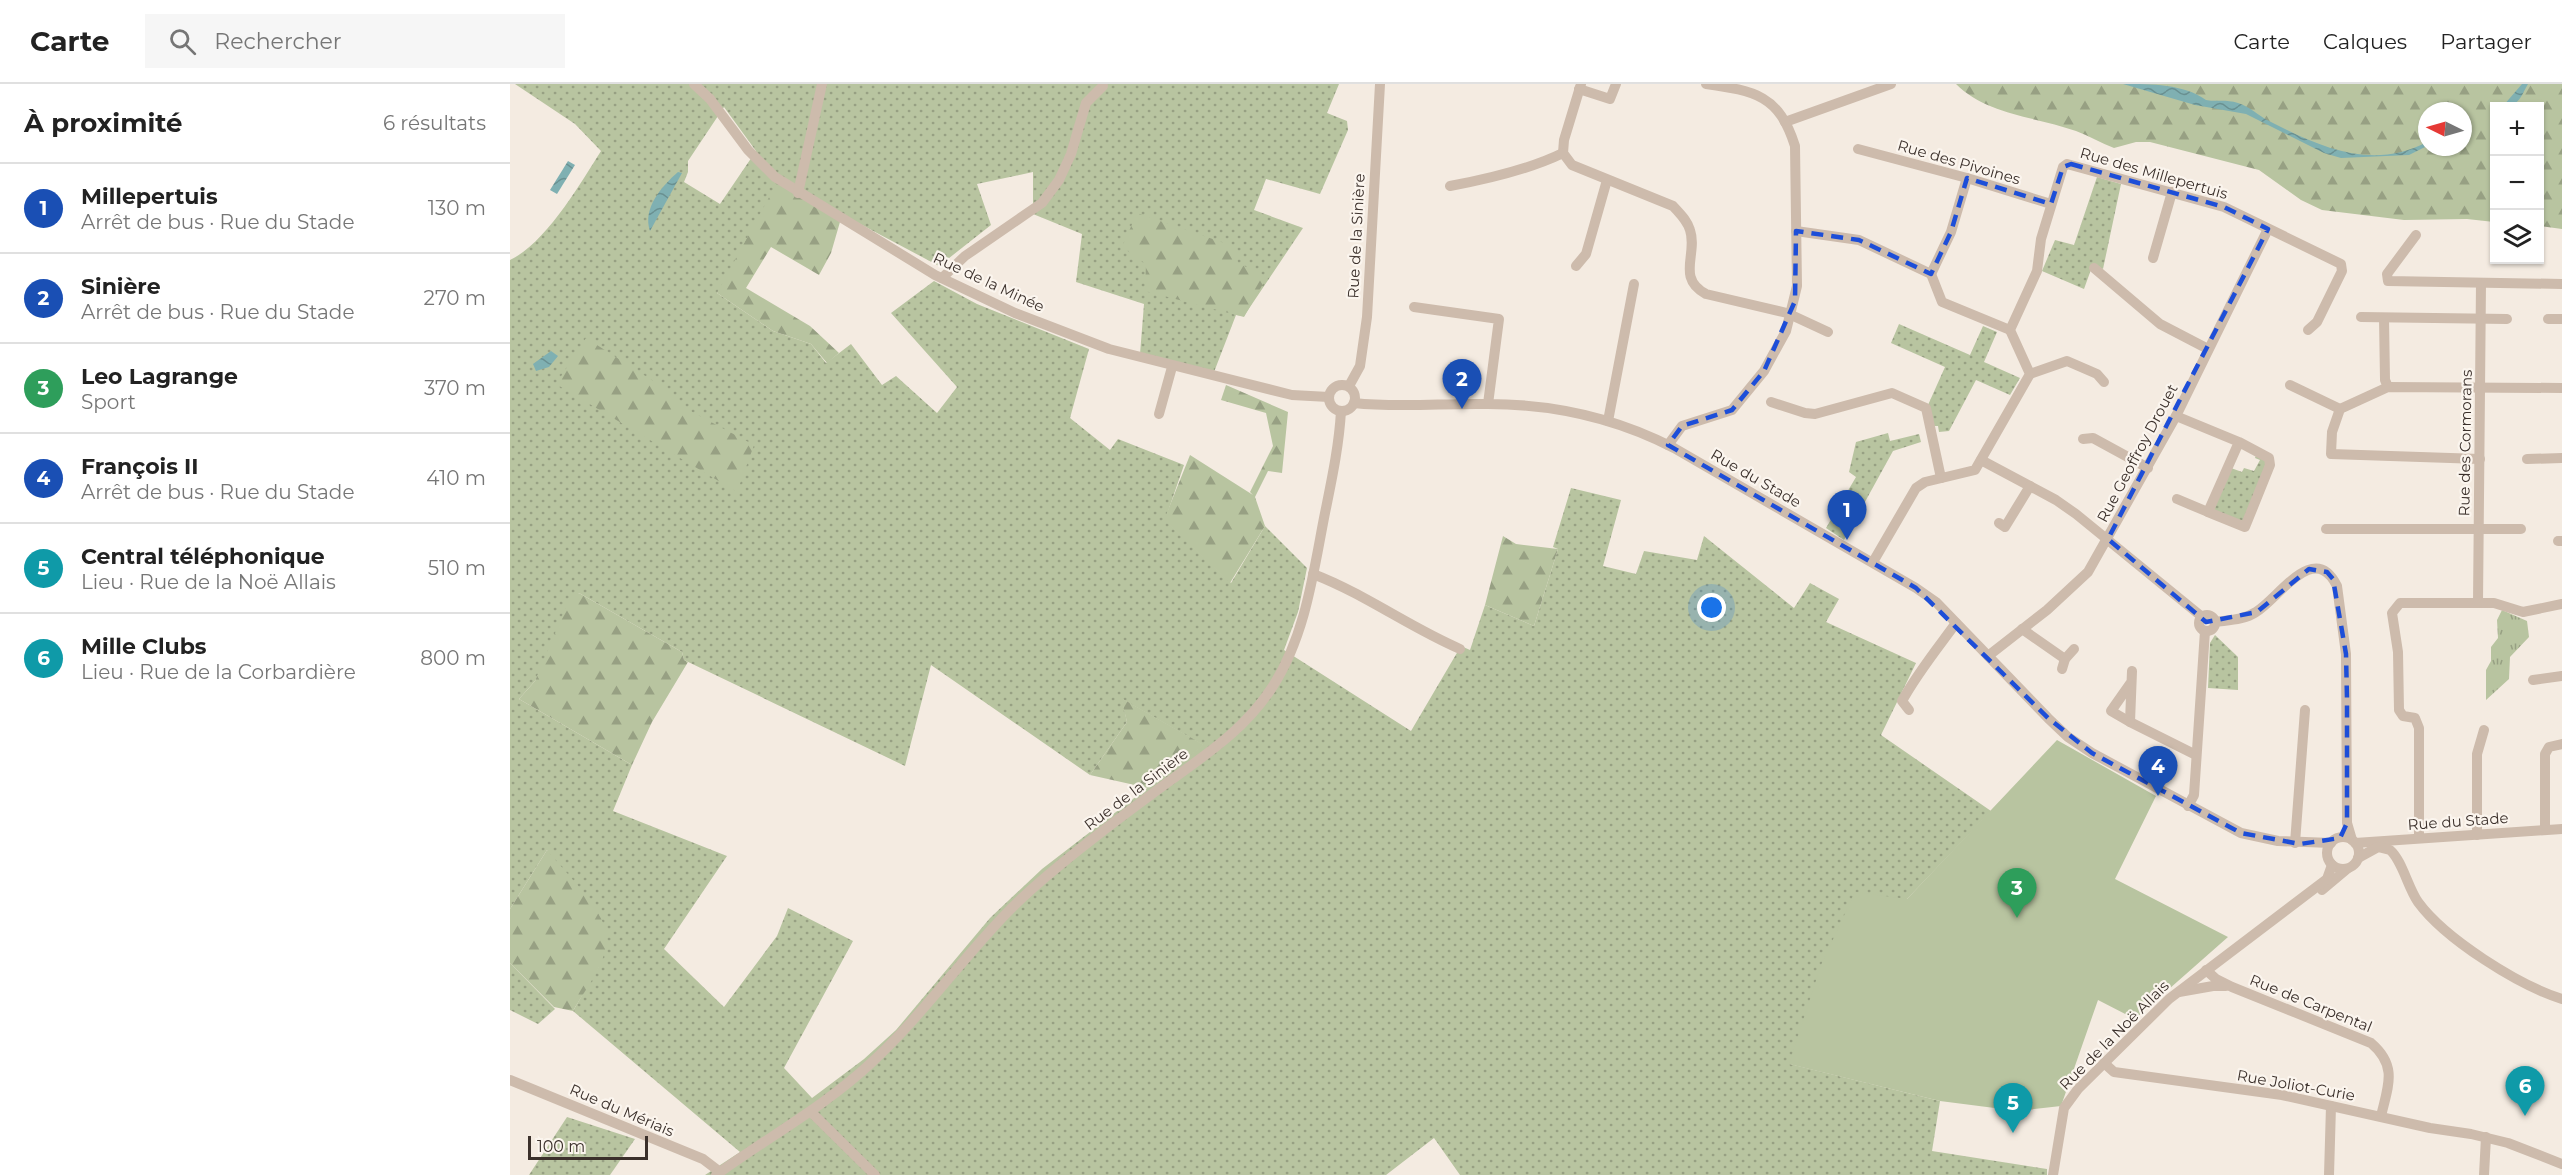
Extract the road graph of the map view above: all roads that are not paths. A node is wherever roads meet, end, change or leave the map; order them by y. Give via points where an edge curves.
1 (694, 84) edge
2 (822, 84) edge
3 (1380, 84) edge
4 (1616, 84) edge
5 (1706, 84) edge
6 (1891, 84) edge
7 (1740, 86) edge
8 (1102, 87) dead end
9 (1580, 87) edge
10 (1785, 122) junction
11 (1858, 149) dead end
12 (1563, 153) junction
13 (1967, 177) junction
14 (1607, 180) junction
15 (1450, 186) dead end
16 (2172, 192) junction
17 (798, 193) junction
18 (2051, 204) junction
19 (2268, 229) junction
20 (1796, 231) junction
21 (2416, 235) dead end
22 (2153, 258) dead end
23 (1576, 266) dead end
24 (2094, 268) dead end
25 (1931, 274) junction
26 (942, 278) junction
27 (2481, 283) junction
28 (1634, 284) dead end
29 (2562, 284) edge
30 (1414, 307) dead end
31 (1792, 315) junction
32 (2361, 317) dead end
33 (2384, 318) junction
34 (2481, 319) junction
35 (2506, 319) dead end
36 (2548, 319) dead end
37 (2562, 319) edge
38 (2010, 330) junction
39 (2308, 330) dead end
40 (1828, 332) dead end
41 (2208, 349) junction
42 (1172, 367) junction
43 (2030, 374) junction
44 (2104, 382) dead end
45 (2290, 384) dead end
46 (1349, 386) junction
47 (2388, 387) junction
48 (2480, 387) junction
49 (2562, 388) edge
50 (1329, 397) junction
51 (1771, 402) dead end
52 (1354, 403) junction
53 (1488, 404) junction
54 (2340, 409) junction
55 (1341, 411) junction
56 (1159, 414) dead end
57 (2175, 416) junction
58 (1608, 421) junction
59 (2083, 439) dead end
60 (2239, 442) junction
61 (1668, 446) junction
62 (2562, 458) edge
63 (2480, 459) junction
64 (2527, 459) dead end
65 (1981, 460) junction
66 (2148, 468) junction
67 (1941, 478) junction
68 (2030, 486) junction
69 (2177, 499) dead end
70 (2208, 512) junction
71 (1999, 523) dead end
72 (2326, 529) dead end
73 (2479, 529) junction
74 (2521, 529) dead end
75 (2108, 540) junction
76 (1873, 562) junction
77 (1313, 574) junction
78 (2478, 603) junction
79 (2562, 604) edge
80 (2201, 616) junction
81 (2215, 621) junction
82 (1956, 622) junction
83 (2022, 629) junction
84 (2205, 631) junction
85 (1460, 649) dead end
86 (2074, 649) dead end
87 (1988, 656) junction
88 (2132, 671) dead end
89 (2562, 676) edge
90 (2533, 680) dead end
91 (2130, 684) junction
92 (1909, 710) dead end
93 (2305, 710) dead end
94 (2130, 722) junction
95 (2484, 730) dead end
96 (2562, 744) edge
97 (2196, 755) junction
98 (2188, 807) junction
99 (2347, 823) junction
100 (2562, 829) edge
101 (2545, 830) junction
102 (2477, 835) junction
103 (2414, 838) junction
104 (2335, 840) junction
105 (2354, 842) junction
106 (2298, 843) junction
107 (2394, 854) junction
108 (2358, 858) junction
109 (2329, 860) junction
110 (2347, 869) junction
111 (2210, 967) junction
112 (2197, 977) junction
113 (2207, 987) junction
114 (2232, 987) junction
115 (2178, 992) junction
116 (2562, 999) edge
117 (2104, 1063) junction
118 (510, 1080) edge
119 (2331, 1106) junction
120 (811, 1112) junction
121 (2381, 1116) junction
122 (2486, 1137) junction
123 (2562, 1164) edge
124 (718, 1174) edge
125 (875, 1175) edge
126 (2053, 1175) edge
127 (2329, 1175) edge
128 (2484, 1175) edge

1 - 17 street, Rue de la Minée via 748,150
2 - 17 street
3 - 46 street, Rue de la Sinière via 1367,317 1360,366
4 - 9 street via 1610,99
5 - 7 street
6 - 10 street
7 - 10 street via 1775,106
8 - 26 street via 1086,103 1071,154 1042,203 965,256
9 - 12 street
10 - 20 street via 1795,147
11 - 13 street, Rue des Pivoines
12 - 14 street via 1572,165
12 - 15 street via 1487,179
13 - 18 street, Rue des Pivoines
13 - 25 street via 1951,232
14 - 23 street via 1586,254
14 - 31 street via 1673,206 1685,219 1691,232 1690,275 1697,289
16 - 18 street, Rue des Millepertuis via 2067,164
16 - 19 street, Rue des Millepertuis via 2224,207
16 - 22 street
17 - 26 street, Rue de la Minée
18 - 38 street, Rue des Millepertuis via 2037,272
19 - 39 street, Rue des Millepertuis via 2341,264 2342,271 2317,322
19 - 41 street, Rue Geoffroy Drouet
20 - 25 street via 1859,240
20 - 31 street via 1797,286
21 - 27 street via 2387,274 2388,281
24 - 41 street via 2160,324
25 - 38 street via 1942,302
26 - 42 street, Rue de la Minée via 1060,331
27 - 29 street
27 - 34 street, Rue des Cormorans
28 - 58 street
30 - 53 street via 1499,314
31 - 40 street
31 - 61 street via 1778,347 1749,392 1732,410 1682,426
32 - 33 street
33 - 34 street
33 - 47 street
34 - 35 street
34 - 48 street, Rue des Cormorans
36 - 37 street
38 - 43 street
41 - 57 street, Rue Geoffroy Drouet
42 - 50 street, Rue de la Minée via 1292,395
42 - 56 street
43 - 44 street via 2067,361 2097,374
43 - 65 street
45 - 54 street
46 - 50 street via 1336,386
46 - 52 street via 1355,395
47 - 48 street
47 - 54 street
48 - 49 street
48 - 63 street, Rue des Cormorans
50 - 55 street via 1331,405
51 - 67 street via 1815,414 1892,393 1901,396 1926,408
52 - 53 street, Rue du Stade
52 - 55 street
53 - 58 street, Rue du Stade via 1551,408
54 - 63 street via 2332,432 2331,454
55 - 77 street, Rue de la Sinière
57 - 60 street
57 - 66 street, Rue Geoffroy Drouet
58 - 61 street, Rue du Stade
59 - 66 street via 2093,438
60 - 70 street
60 - 70 street via 2268,458 2270,465 2245,527
61 - 76 street, Rue du Stade
62 - 64 street
63 - 73 street, Rue des Cormorans
65 - 67 street via 1975,470
65 - 68 street
66 - 75 street, Rue Geoffroy Drouet
67 - 76 street via 1917,488
68 - 71 street via 2006,527
68 - 75 street via 2056,500
69 - 70 street
72 - 73 street
73 - 74 street
73 - 78 street, Rue des Cormorans
75 - 80 street
75 - 83 street, Rue Geoffroy Drouet via 2083,579
76 - 82 street, Rue du Stade via 1936,602
77 - 85 street via 1353,591
77 - 120 street, Rue de la Sinière via 1294,644 1275,684 1255,712 1222,744 1033,887 992,927 911,1024
78 - 79 street via 2508,605 2523,612
78 - 103 street via 2400,603 2392,613 2398,652 2399,710 2403,717 2415,718 2419,728
80 - 81 street via 2208,614
80 - 84 street via 2199,626
81 - 84 street
81 - 99 street via 2257,612 2309,569 2327,572 2333,579 2346,654
82 - 87 street, Rue du Stade
82 - 92 street via 1902,701
83 - 86 street via 2063,664
83 - 87 street, Rue Geoffroy Drouet
84 - 97 street
87 - 98 street, Rue du Stade via 2068,737
88 - 91 street
89 - 90 street
91 - 94 street
91 - 94 street via 2111,711
93 - 106 street
94 - 97 street
95 - 102 street via 2476,754
96 - 101 street via 2549,747 2545,754
97 - 98 street via 2194,795
98 - 106 street, Rue du Stade via 2241,833
99 - 104 street, Rue de la Noë Allais
99 - 105 street
100 - 101 street, Rue du Stade
101 - 102 street, Rue du Stade
102 - 103 street, Rue du Stade
103 - 105 street, Rue du Stade
103 - 107 street
104 - 105 street, Rue du Stade
104 - 106 street, Rue du Stade
104 - 109 street, Rue de la Noë Allais
105 - 108 street
106 - 109 street, Rue du Stade
107 - 108 street via 2378,847
107 - 116 street via 2416,900 2445,932 2496,966
108 - 110 street, Rue de la Noë Allais
109 - 110 street, Rue du Stade
109 - 111 street, Rue de la Noë Allais via 2327,879
110 - 111 street, Rue de la Noë Allais
111 - 112 street, Rue de la Noë Allais
111 - 114 street, Rue de Carpental via 2216,979
112 - 113 street
112 - 115 street, Rue de la Noë Allais
113 - 114 street, Rue de Carpental
113 - 115 street, Rue de Carpental
114 - 121 street, Rue de Carpental via 2380,1050 2390,1078
115 - 117 street, Rue de la Noë Allais
117 - 119 street, Rue Joliot-Curie via 2114,1072 2282,1095
117 - 126 street, Rue de la Noë Allais via 2064,1108
118 - 124 street, Rue du Mériais via 703,1159
119 - 121 street, Rue Joliot-Curie
119 - 127 street
120 - 124 street, Rue de la Sinière
120 - 125 street
121 - 122 street, Rue Joliot-Curie
122 - 123 street, Rue Joliot-Curie
122 - 128 street

